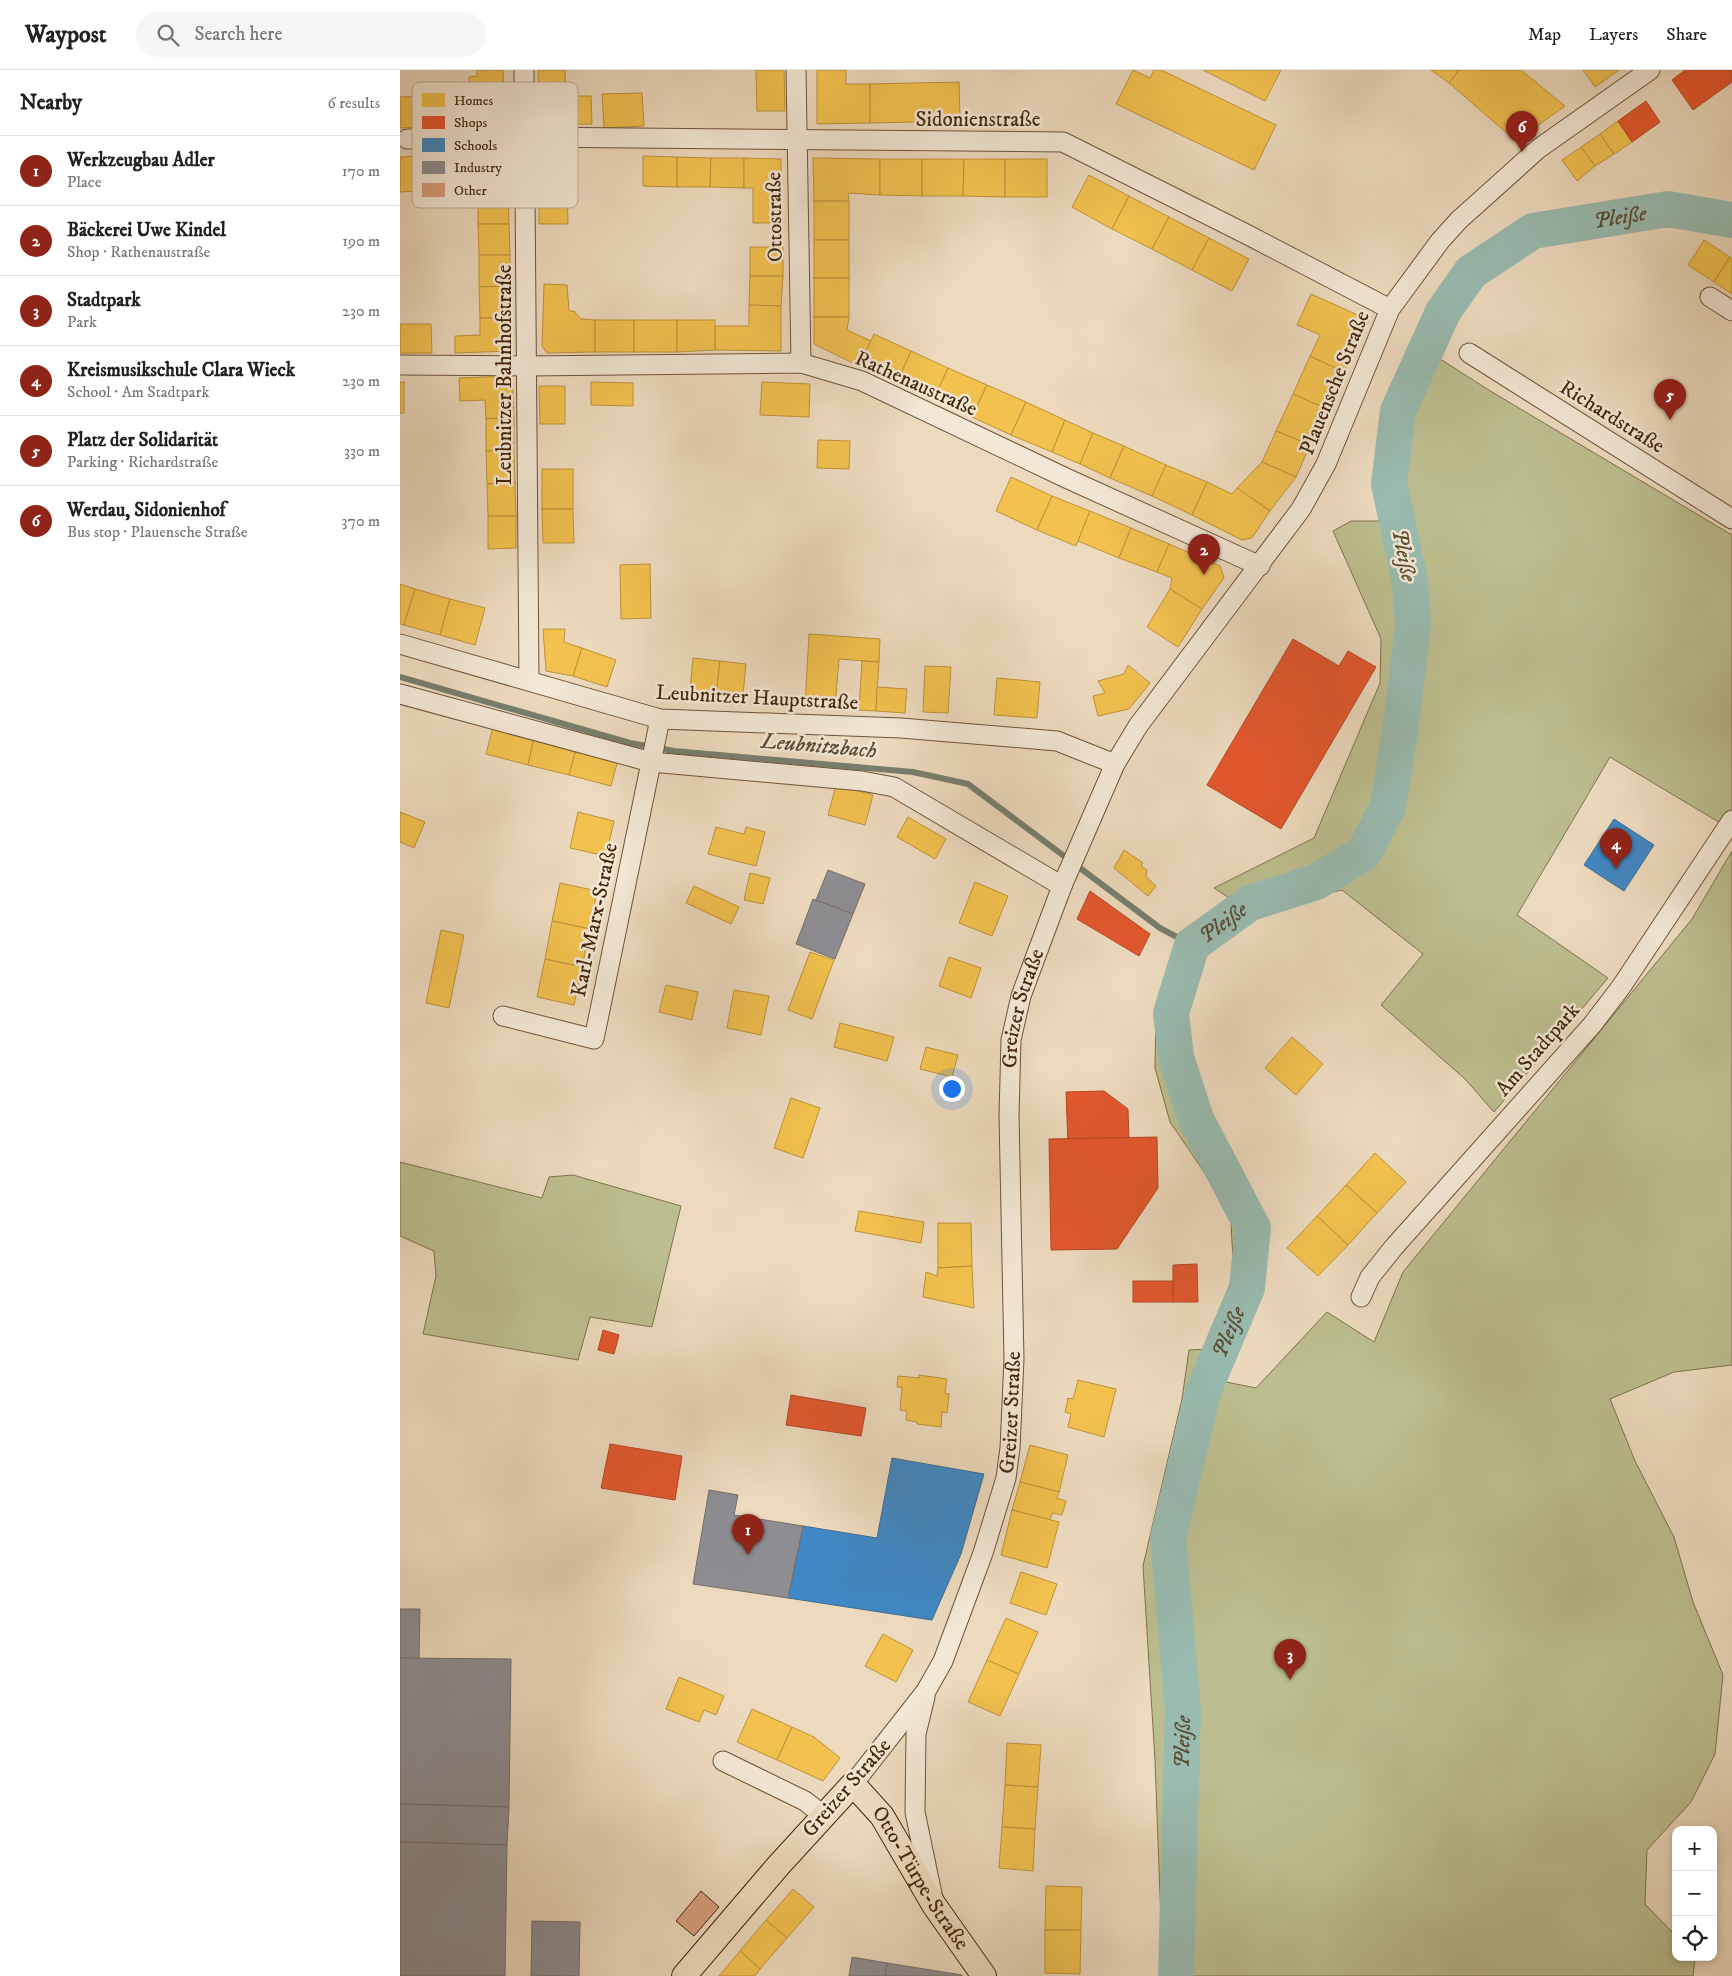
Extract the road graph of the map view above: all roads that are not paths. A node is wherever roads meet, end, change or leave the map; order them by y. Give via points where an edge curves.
1 (796, 70) edge
2 (1650, 70) edge
3 (578, 138) edge
4 (407, 139) dead end
5 (412, 139) edge
6 (796, 141) junction
7 (526, 208) edge
8 (1710, 297) dead end
9 (1390, 309) junction
10 (1732, 311) edge
11 (1469, 353) dead end
12 (801, 363) junction
13 (400, 365) edge
14 (527, 366) junction
15 (1732, 519) edge
16 (1260, 566) junction
17 (400, 644) edge
18 (529, 680) junction
19 (400, 694) edge
20 (660, 719) junction
21 (653, 751) junction
22 (1116, 764) junction
23 (1732, 820) edge
24 (1064, 881) junction
25 (503, 1016) dead end
26 (1361, 1297) dead end
27 (926, 1691) junction
28 (723, 1761) dead end
29 (853, 1784) junction
30 (824, 1816) junction
31 (934, 1905) junction
32 (684, 1976) edge
33 (984, 1976) edge

1 - 6 street, Ottostraße
2 - 9 street, Plauensche Straße via 1538,149 1495,186 1440,241
3 - 6 street, Sidonienstraße
4 - 5 street, Sidonienstraße
6 - 9 street, Sidonienstraße via 1063,142
6 - 12 street, Ottostraße
7 - 14 street, Leubnitzer Bahnhofstraße
8 - 10 street
9 - 16 street, Plauensche Straße via 1326,464 1301,509
11 - 15 street, Richardstraße
12 - 14 street, Rathenaustraße
12 - 16 street, Rathenaustraße via 862,380
13 - 14 street, Rathenaustraße
14 - 18 street, Leubnitzer Bahnhofstraße
16 - 22 street, Plauensche Straße via 1138,726
17 - 18 street, Leubnitzer Hauptstraße
18 - 20 street, Leubnitzer Hauptstraße
19 - 21 street
20 - 21 street, Karl-Marx-Straße
20 - 22 street, Leubnitzer Hauptstraße via 901,728 1058,741
21 - 24 street via 894,787
21 - 25 street, Karl-Marx-Straße via 594,1038
22 - 24 street, Greizer Straße
23 - 26 street, Am Stadtpark via 1621,987 1394,1247 1370,1277
24 - 27 street, Greizer Straße via 1021,996 1011,1040 1009,1115 1014,1360 1006,1478 983,1553 943,1661
27 - 29 street, Greizer Straße
27 - 31 street via 916,1734 916,1812
28 - 30 street via 806,1801
29 - 30 main road, Greizer Straße
29 - 31 main road, Otto-Türpe-Straße via 882,1816
30 - 32 main road, Greizer Straße
31 - 33 main road, Otto-Türpe-Straße

